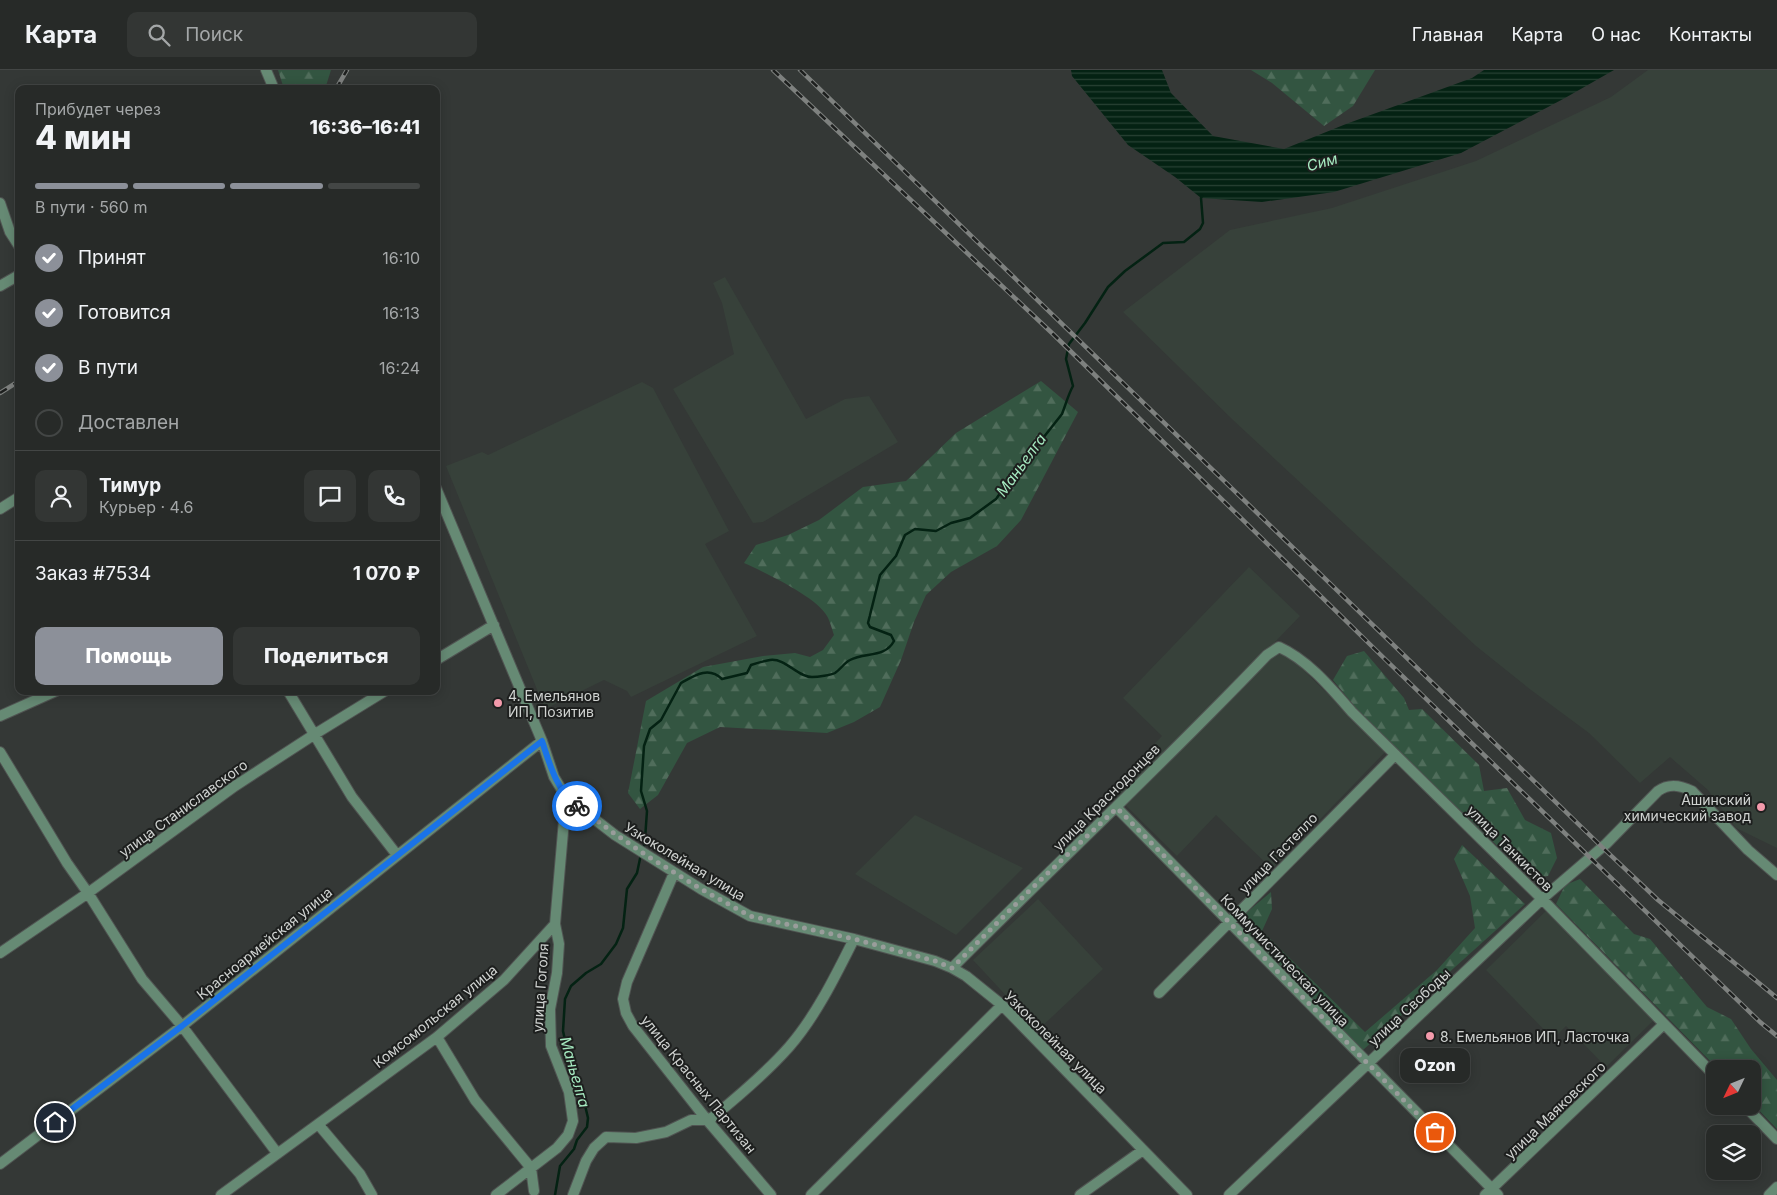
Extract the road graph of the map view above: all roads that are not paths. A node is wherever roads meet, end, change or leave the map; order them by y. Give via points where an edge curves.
1 (266, 70) edge
2 (272, 85) edge
3 (0, 203) edge
4 (15, 240) edge
5 (15, 278) edge
6 (0, 286) edge
7 (440, 497) edge
8 (15, 500) edge
9 (0, 509) edge
10 (494, 625) junction
11 (1279, 647) joint
12 (440, 658) edge
13 (47, 695) edge
14 (291, 695) edge
15 (379, 695) edge
16 (0, 716) edge
17 (315, 734) junction
18 (542, 741) junction
19 (0, 752) edge
20 (1395, 755) junction
21 (566, 797) junction
22 (1117, 808) junction
23 (397, 854) junction
24 (674, 873) junction
25 (1777, 875) edge
26 (88, 893) junction
27 (1542, 899) junction
28 (1229, 922) junction
29 (555, 924) junction
30 (854, 939) junction
31 (0, 953) edge
32 (952, 968) junction
33 (1159, 993) dead end
34 (1002, 1005) junction
35 (1664, 1024) junction
36 (182, 1026) junction
37 (437, 1036) junction
38 (1369, 1064) junction
39 (1706, 1067) edge
40 (1754, 1115) edge
41 (707, 1120) junction
42 (318, 1124) junction
43 (1777, 1139) edge
44 (1143, 1150) junction
45 (277, 1153) junction
46 (0, 1164) edge
47 (531, 1168) junction
48 (1777, 1187) edge
49 (534, 1191) dead end
50 (1492, 1193) edge
51 (221, 1195) edge
52 (372, 1195) edge
53 (496, 1195) edge
54 (573, 1195) edge
55 (771, 1195) edge
56 (811, 1195) edge
57 (1080, 1195) edge
58 (1187, 1195) edge
59 (1229, 1195) edge
60 (1769, 1195) edge

1 - 2 street
3 - 4 street
5 - 6 street
7 - 10 street, Узкоколейная улица
8 - 9 street
10 - 12 street
10 - 18 street, Узкоколейная улица
11 - 20 street, улица Танкистов via 1325,683
11 - 22 street, улица Краснодонцев via 1267,655
13 - 16 street
14 - 17 street
15 - 17 street, улица Станиславского
17 - 23 street via 352,797
17 - 26 street, улица Станиславского via 235,786
18 - 21 street, Узкоколейная улица via 554,778
18 - 23 street, Красноармейская улица
19 - 26 street
20 - 27 street, улица Танкистов
20 - 28 street, улица Гастелло
21 - 24 street, Узкоколейная улица via 590,817
21 - 29 street
22 - 28 street, Коммунистическая улица
22 - 32 street, улица Краснодонцев
23 - 36 street, Красноармейская улица
24 - 30 street, Узкоколейная улица via 750,916
24 - 41 street, улица Красных Партизан via 626,982 623,999 633,1026
25 - 27 street, улица Свободы via 1748,850 1692,791 1673,785 1658,791 1606,844
26 - 31 street, улица Станиславского
26 - 36 street via 142,979
27 - 35 street, улица Танкистов
27 - 38 street, улица Свободы
28 - 33 street, улица Гастелло
28 - 38 street, Коммунистическая улица
29 - 37 street, Комсомольская улица via 504,980
29 - 47 street, улица Гоголя via 558,944 550,1009 551,1046 569,1092 573,1121 562,1142
30 - 32 street, Узкоколейная улица
30 - 41 street via 828,990 790,1046 758,1079
32 - 34 street, Узкоколейная улица
34 - 44 street, Узкоколейная улица
34 - 56 street
35 - 39 street, улица Танкистов
35 - 50 street, улица Маяковского
36 - 45 street
36 - 46 street, Красноармейская улица
37 - 42 street, Комсомольская улица
37 - 47 street via 475,1100
38 - 50 street, Коммунистическая улица
38 - 59 street, улица Свободы
40 - 43 street
41 - 54 street via 691,1120 666,1132 636,1138 606,1137 586,1161
41 - 55 street, улица Красных Партизан
42 - 45 street, Комсомольская улица
42 - 52 street via 360,1174
44 - 57 street
44 - 58 street, Узкоколейная улица
45 - 51 street, Комсомольская улица
47 - 49 street
47 - 53 street, улица Гоголя
48 - 60 street

